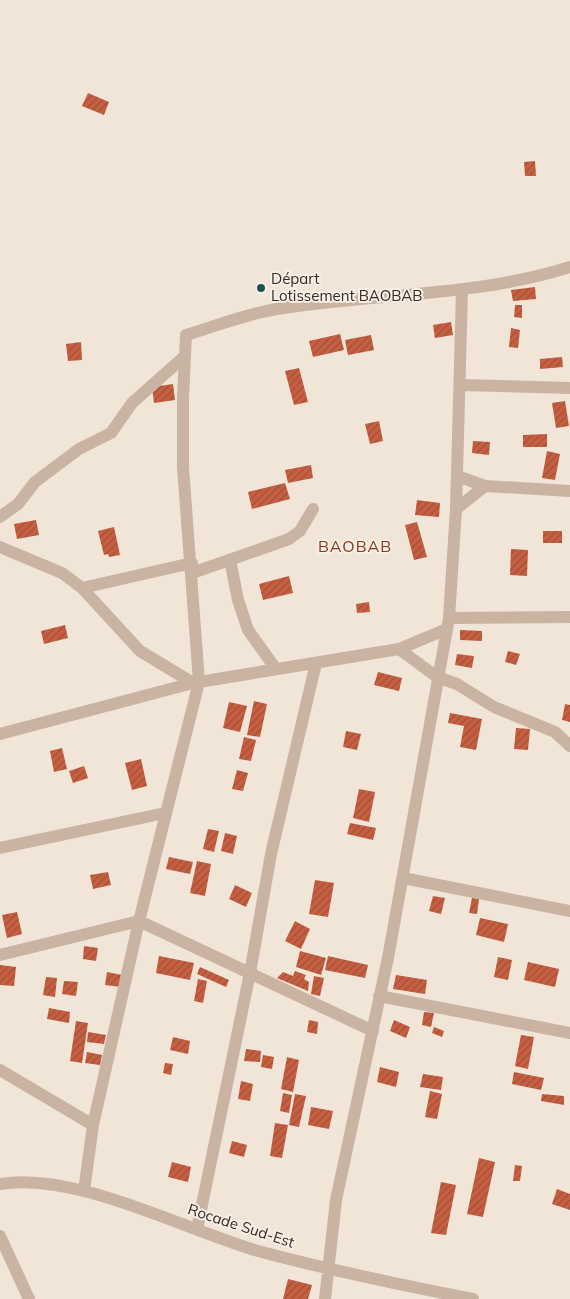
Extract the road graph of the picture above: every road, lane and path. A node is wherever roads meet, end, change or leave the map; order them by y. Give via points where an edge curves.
1 (570, 267) edge
2 (462, 290) junction
3 (185, 356) junction
4 (460, 385) junction
5 (570, 388) edge
6 (457, 476) junction
7 (485, 486) junction
8 (570, 491) edge
9 (456, 509) junction
10 (313, 510) dead end
11 (0, 517) edge
12 (0, 547) edge
13 (230, 560) junction
14 (192, 568) junction
15 (82, 588) junction
16 (570, 618) edge
17 (448, 623) junction
18 (399, 649) junction
19 (316, 663) junction
20 (276, 669) junction
21 (437, 677) junction
22 (196, 683) junction
23 (0, 734) edge
24 (570, 746) edge
25 (166, 813) junction
26 (0, 848) edge
27 (403, 878) junction
28 (570, 910) edge
29 (140, 921) junction
30 (0, 955) edge
31 (250, 973) junction
32 (379, 996) junction
33 (373, 1031) junction
34 (570, 1033) edge
35 (0, 1070) edge
36 (93, 1125) junction
37 (0, 1184) edge
38 (84, 1191) junction
39 (197, 1229) junction
40 (0, 1236) edge
41 (329, 1269) junction
42 (445, 1296) edge
43 (29, 1299) edge
44 (325, 1299) edge
45 (473, 1299) edge

1 - 2 street
2 - 3 street via 269,311 186,335
2 - 4 street
3 - 11 street via 132,403 111,433 79,449 35,482 18,504
3 - 14 street via 183,467
4 - 5 street
4 - 6 street
6 - 7 street
6 - 9 street
7 - 8 street
7 - 9 street
9 - 17 street
10 - 13 street via 300,531 289,539
12 - 15 street via 62,573
13 - 14 street
13 - 20 street via 248,630
14 - 15 street
14 - 22 street
15 - 22 street via 140,651
16 - 17 street
17 - 18 street
17 - 21 street
18 - 19 street
18 - 21 street
19 - 20 street
19 - 31 street via 270,854
20 - 22 street
21 - 24 street via 457,684 494,707 555,732
21 - 27 street
22 - 23 street
22 - 25 street
25 - 26 street
25 - 29 street
27 - 28 street
27 - 32 street
29 - 30 street
29 - 31 street
29 - 36 street
31 - 33 street
31 - 39 street
32 - 33 street
32 - 34 street
33 - 41 street via 336,1200
35 - 36 street
36 - 38 street
37 - 38 street, Rocade Sud-Est via 38,1182
38 - 39 street, Rocade Sud-Est
39 - 41 street, Rocade Sud-Est via 256,1250
40 - 43 street
41 - 42 street, Rocade Sud-Est
41 - 44 street
42 - 45 street, Rocade Sud-Est

